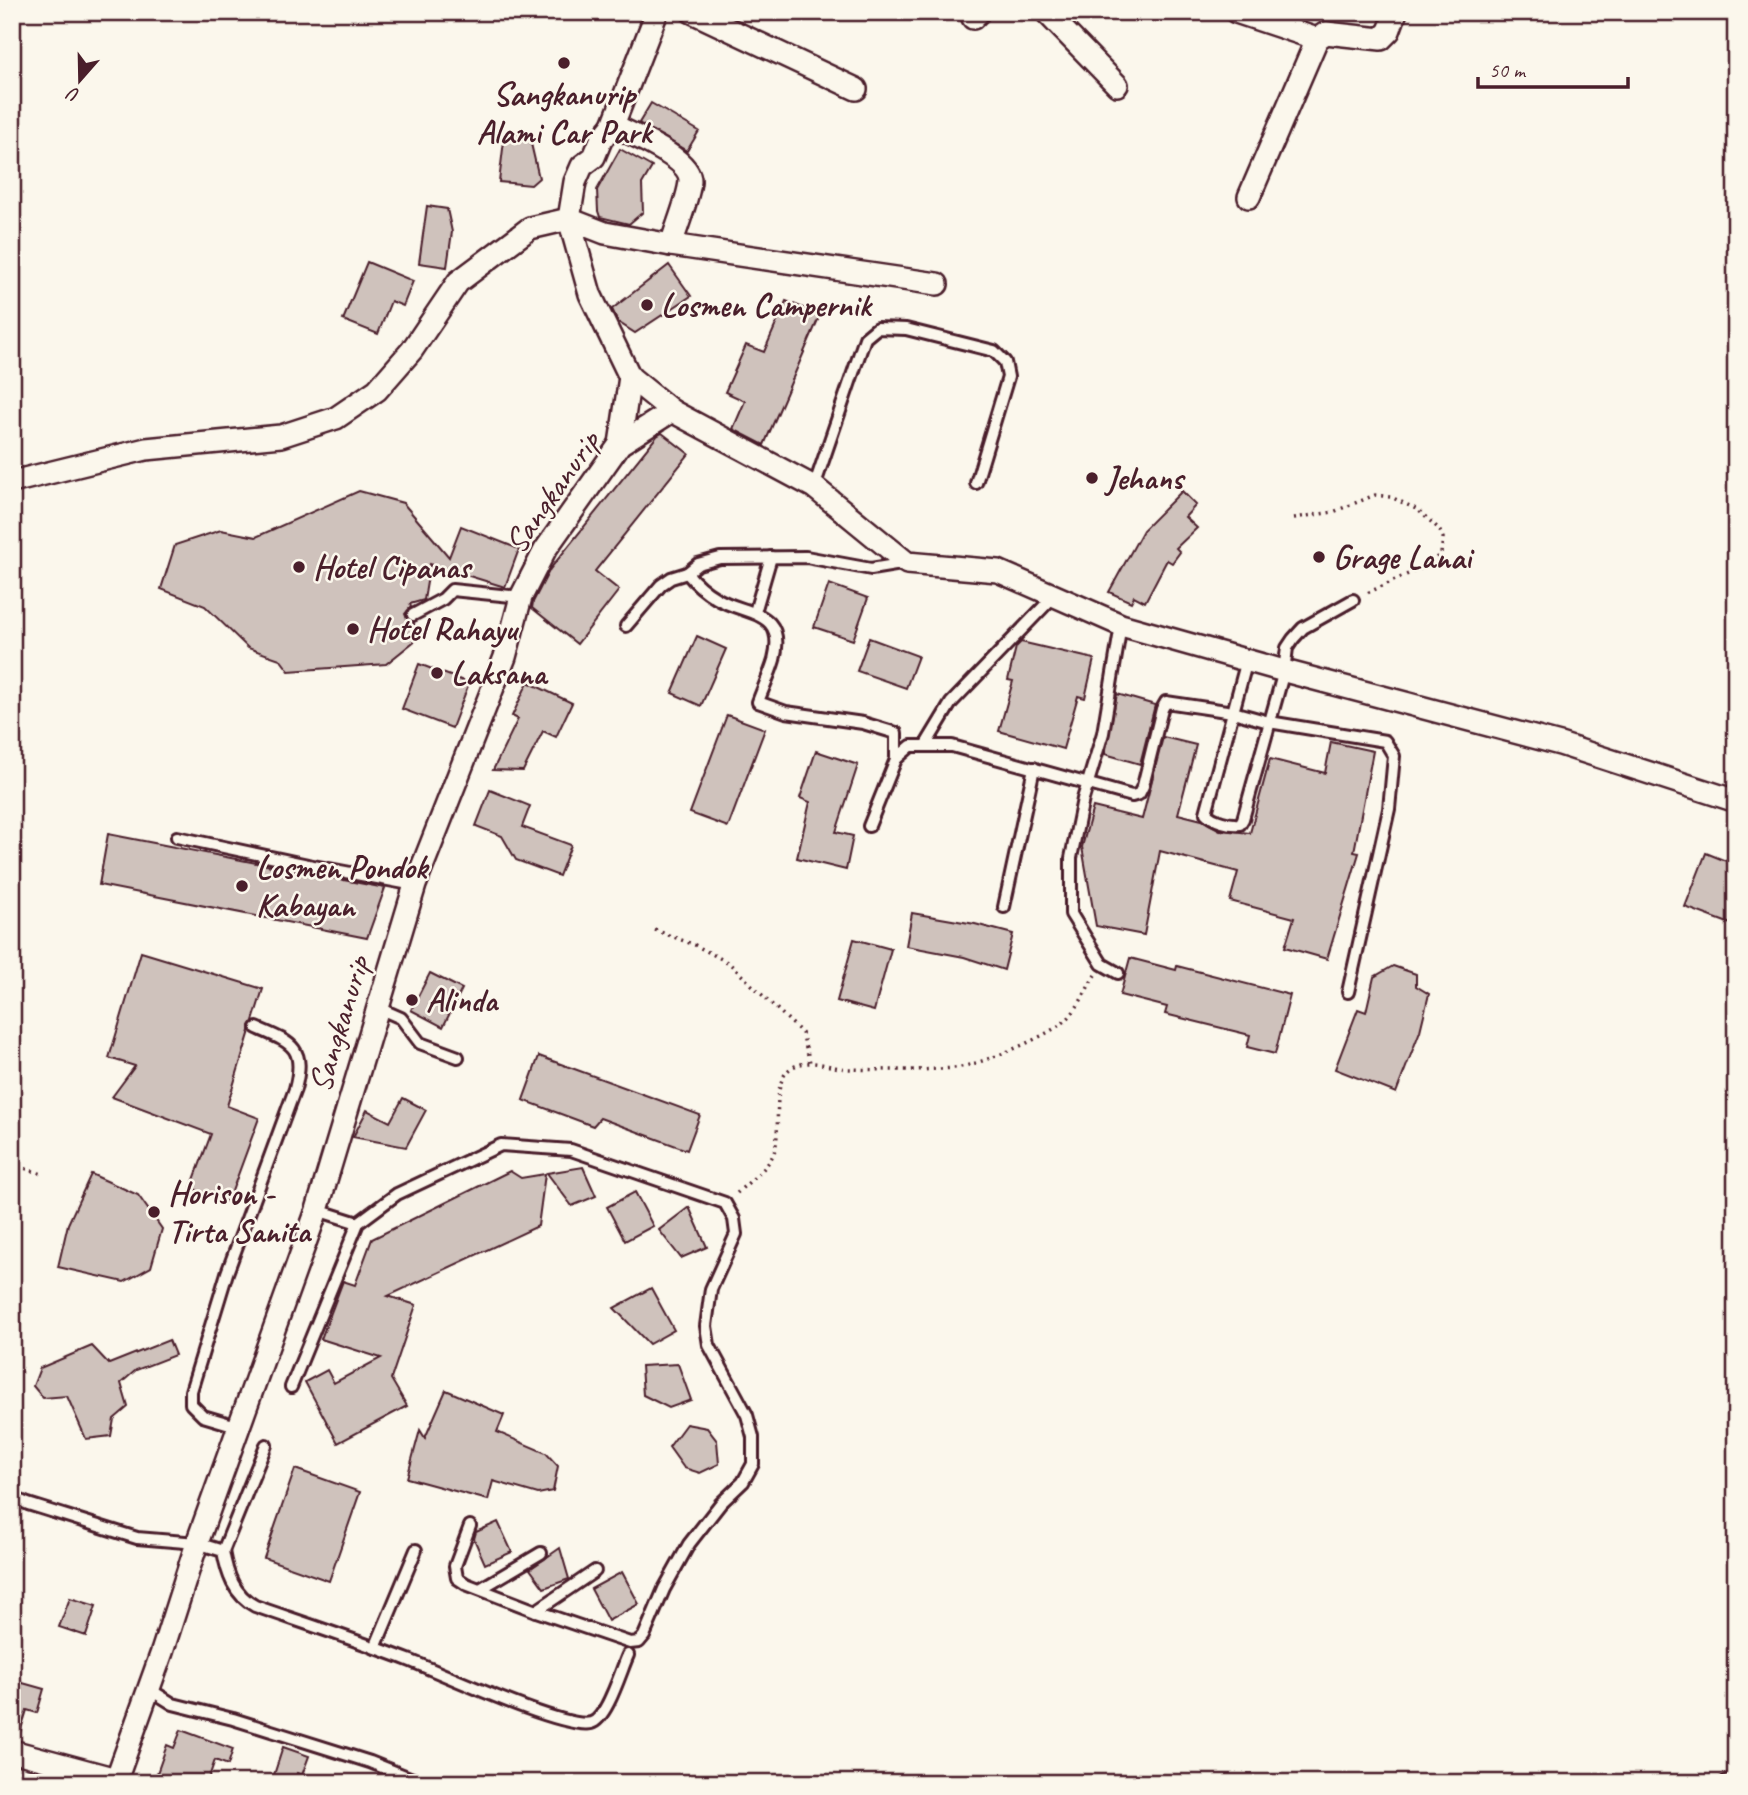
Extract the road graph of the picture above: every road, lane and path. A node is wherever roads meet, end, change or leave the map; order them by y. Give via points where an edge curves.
1 (657, 12) edge
2 (692, 12) edge
3 (1046, 12) edge
4 (1236, 12) edge
5 (1396, 12) edge
6 (1317, 39) junction
7 (1117, 85) dead end
8 (856, 89) dead end
9 (613, 125) junction
10 (1249, 197) dead end
11 (569, 219) junction
12 (671, 245) junction
13 (937, 284) dead end
14 (630, 377) junction
15 (672, 411) junction
16 (620, 444) junction
17 (12, 482) edge
18 (976, 483) dead end
19 (814, 487) junction
20 (1294, 517) dead end
21 (771, 557) junction
22 (907, 563) junction
23 (687, 573) junction
24 (1054, 596) junction
25 (521, 597) junction
26 (1353, 600) joint
27 (755, 612) junction
28 (413, 615) dead end
29 (1121, 625) junction
30 (626, 626) dead end
31 (1247, 660) junction
32 (1284, 671) junction
33 (1233, 712) junction
34 (1269, 722) junction
35 (925, 746) junction
36 (896, 759) junction
37 (1034, 768) junction
38 (1089, 784) junction
39 (1736, 801) edge
40 (869, 826) dead end
41 (177, 836) dead end
42 (415, 885) junction
43 (1004, 907) dead end
44 (655, 930) dead end
45 (1102, 964) junction
46 (1118, 973) dead end
47 (1348, 992) dead end
48 (376, 1007) junction
49 (257, 1028) dead end
50 (458, 1056) dead end
51 (810, 1062) junction
52 (12, 1164) edge
53 (45, 1175) dead end
54 (725, 1203) junction
55 (317, 1210) junction
56 (358, 1223) junction
57 (291, 1387) dead end
58 (240, 1427) junction
59 (266, 1445) dead end
60 (12, 1497) edge
61 (470, 1526) dead end
62 (197, 1543) junction
63 (416, 1550) dead end
64 (223, 1551) junction
65 (541, 1553) dead end
66 (595, 1571) dead end
67 (481, 1589) junction
68 (536, 1611) junction
69 (375, 1648) junction
70 (628, 1655) dead end
71 (149, 1689) junction
72 (12, 1751) edge
73 (1736, 1778) edge
74 (116, 1781) edge
75 (422, 1783) edge
76 (1724, 1783) edge

1 - 9 street
2 - 8 street
3 - 7 street
4 - 6 street
5 - 6 street via 1381,39 1326,33
6 - 10 street
9 - 11 street via 594,157 582,166
9 - 12 street via 686,167 690,180
11 - 12 street via 606,233
11 - 14 street via 590,294
11 - 17 street via 530,228 458,282 377,390 336,418 281,436 146,449
12 - 13 street
14 - 15 street
14 - 16 street
15 - 16 street, Sangkanurip
15 - 19 street
16 - 25 street, Sangkanurip via 545,550
18 - 19 lane via 1008,377 1005,362 993,351 906,329 877,328 865,338
19 - 22 street
20 - 26 path via 1333,512 1375,495 1418,510 1439,529 1441,553 1430,564
21 - 22 lane via 806,557 871,569
21 - 23 lane via 720,558 698,564
21 - 27 lane
22 - 24 street via 998,571
23 - 27 lane via 716,599
23 - 30 lane via 661,585
24 - 29 street
24 - 35 lane via 951,703
25 - 28 lane via 452,590
25 - 42 street, Sangkanurip via 505,657
26 - 32 lane via 1293,639
27 - 36 lane via 766,617 776,633 774,659 758,702 786,712 863,723 896,733
29 - 31 street
29 - 38 lane via 1111,694
31 - 32 street
31 - 33 lane
32 - 34 lane
32 - 39 street via 1560,744
33 - 34 lane
33 - 34 lane via 1206,813 1214,819 1236,825 1243,819
33 - 38 lane via 1166,702 1139,794
34 - 47 lane via 1385,741 1394,756 1390,809
35 - 36 lane via 911,746
35 - 37 lane via 952,746
36 - 40 lane
37 - 38 lane
37 - 43 lane
38 - 45 lane via 1071,858 1071,914
41 - 42 lane
42 - 48 street, Sangkanurip
44 - 51 path via 729,963 802,1033
45 - 46 lane
45 - 51 path via 1069,1018 1030,1043 958,1068 845,1069
48 - 50 lane via 401,1018 420,1043
48 - 55 street, Sangkanurip
49 - 58 lane via 288,1041 300,1071 227,1273 191,1391 191,1404 203,1416
51 - 54 path via 794,1066 778,1090 776,1145 768,1165
52 - 53 path
54 - 56 lane via 571,1150 501,1145 397,1194
54 - 68 lane via 736,1234 711,1289 706,1326 709,1345 747,1415 753,1464 689,1544 639,1642 630,1643
55 - 56 lane
55 - 58 street, Sangkanurip
56 - 57 lane
58 - 62 street, Sangkanurip
59 - 64 lane
60 - 62 lane via 137,1538
61 - 67 lane via 455,1566 457,1578
62 - 64 lane
62 - 71 street, Sangkanurip
63 - 69 lane
64 - 69 lane via 242,1599
65 - 67 lane
66 - 68 lane
67 - 68 lane
69 - 70 lane via 575,1724 593,1723 603,1714
71 - 74 street, Sangkanurip
71 - 75 lane via 173,1704 370,1762
72 - 74 street
73 - 76 lane

